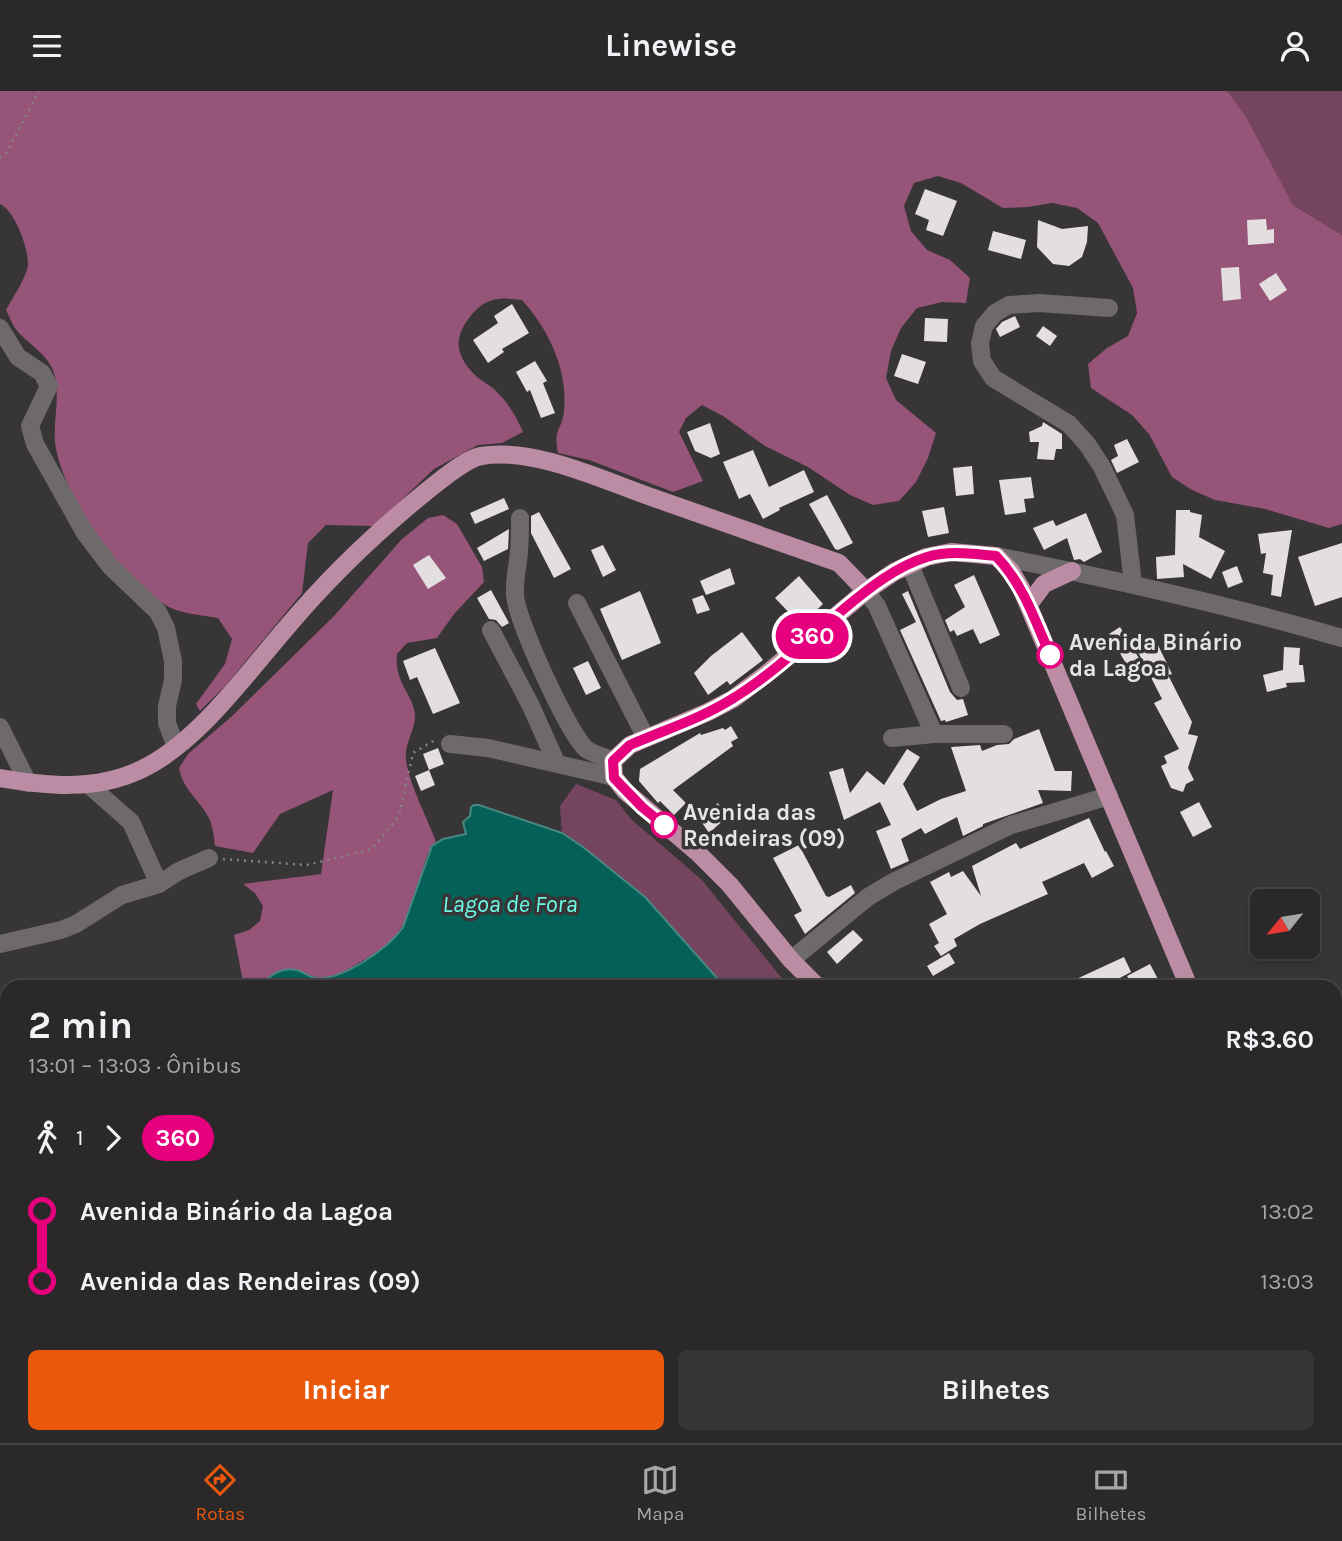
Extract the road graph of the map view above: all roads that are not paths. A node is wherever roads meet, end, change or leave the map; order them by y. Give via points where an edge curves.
1 (1110, 308) dead end
2 (0, 328) edge
3 (520, 518) dead end
4 (996, 556) junction
5 (910, 565) junction
6 (1072, 571) junction
7 (1133, 584) junction
8 (866, 591) junction
9 (577, 603) dead end
10 (1029, 604) junction
11 (491, 630) dead end
12 (1342, 638) edge
13 (961, 688) dead end
14 (0, 727) edge
15 (934, 734) junction
16 (1003, 734) dead end
17 (646, 738) junction
18 (892, 738) dead end
19 (450, 744) road end
20 (176, 747) junction
21 (556, 762) junction
22 (613, 769) junction
23 (0, 778) edge
24 (28, 783) junction
25 (89, 785) junction
26 (1109, 796) junction
27 (209, 858) road end
28 (159, 884) junction
29 (0, 944) edge
30 (791, 960) junction
31 (811, 980) edge
32 (1186, 980) edge

1 - 7 street via 1009,305 984,326 979,343 982,361 993,378 1069,423 1102,467 1125,515
2 - 20 street via 18,357 42,373 49,386 30,426 35,444 85,533 110,566 158,612 166,628 173,661 167,723
3 - 22 street via 515,577 518,614 578,740
4 - 5 main road via 951,552
4 - 6 street
4 - 10 main road via 1011,571
5 - 8 main road
5 - 13 street
6 - 7 street
6 - 10 main road via 1044,584
7 - 12 street
8 - 15 street
8 - 17 main road via 733,699
8 - 20 main road via 839,563 574,471 513,454 477,456 376,533
9 - 17 street
10 - 26 main road
11 - 21 street
14 - 24 street
15 - 16 street
15 - 18 street
17 - 22 main road via 630,745
19 - 21 street
20 - 25 main road via 139,771
21 - 22 street
22 - 30 main road via 642,807 730,885
23 - 24 main road
24 - 25 main road
25 - 28 street via 131,822
26 - 30 street via 1011,825 893,882
26 - 32 main road
27 - 28 street
28 - 29 street via 122,895 61,930
30 - 31 main road

